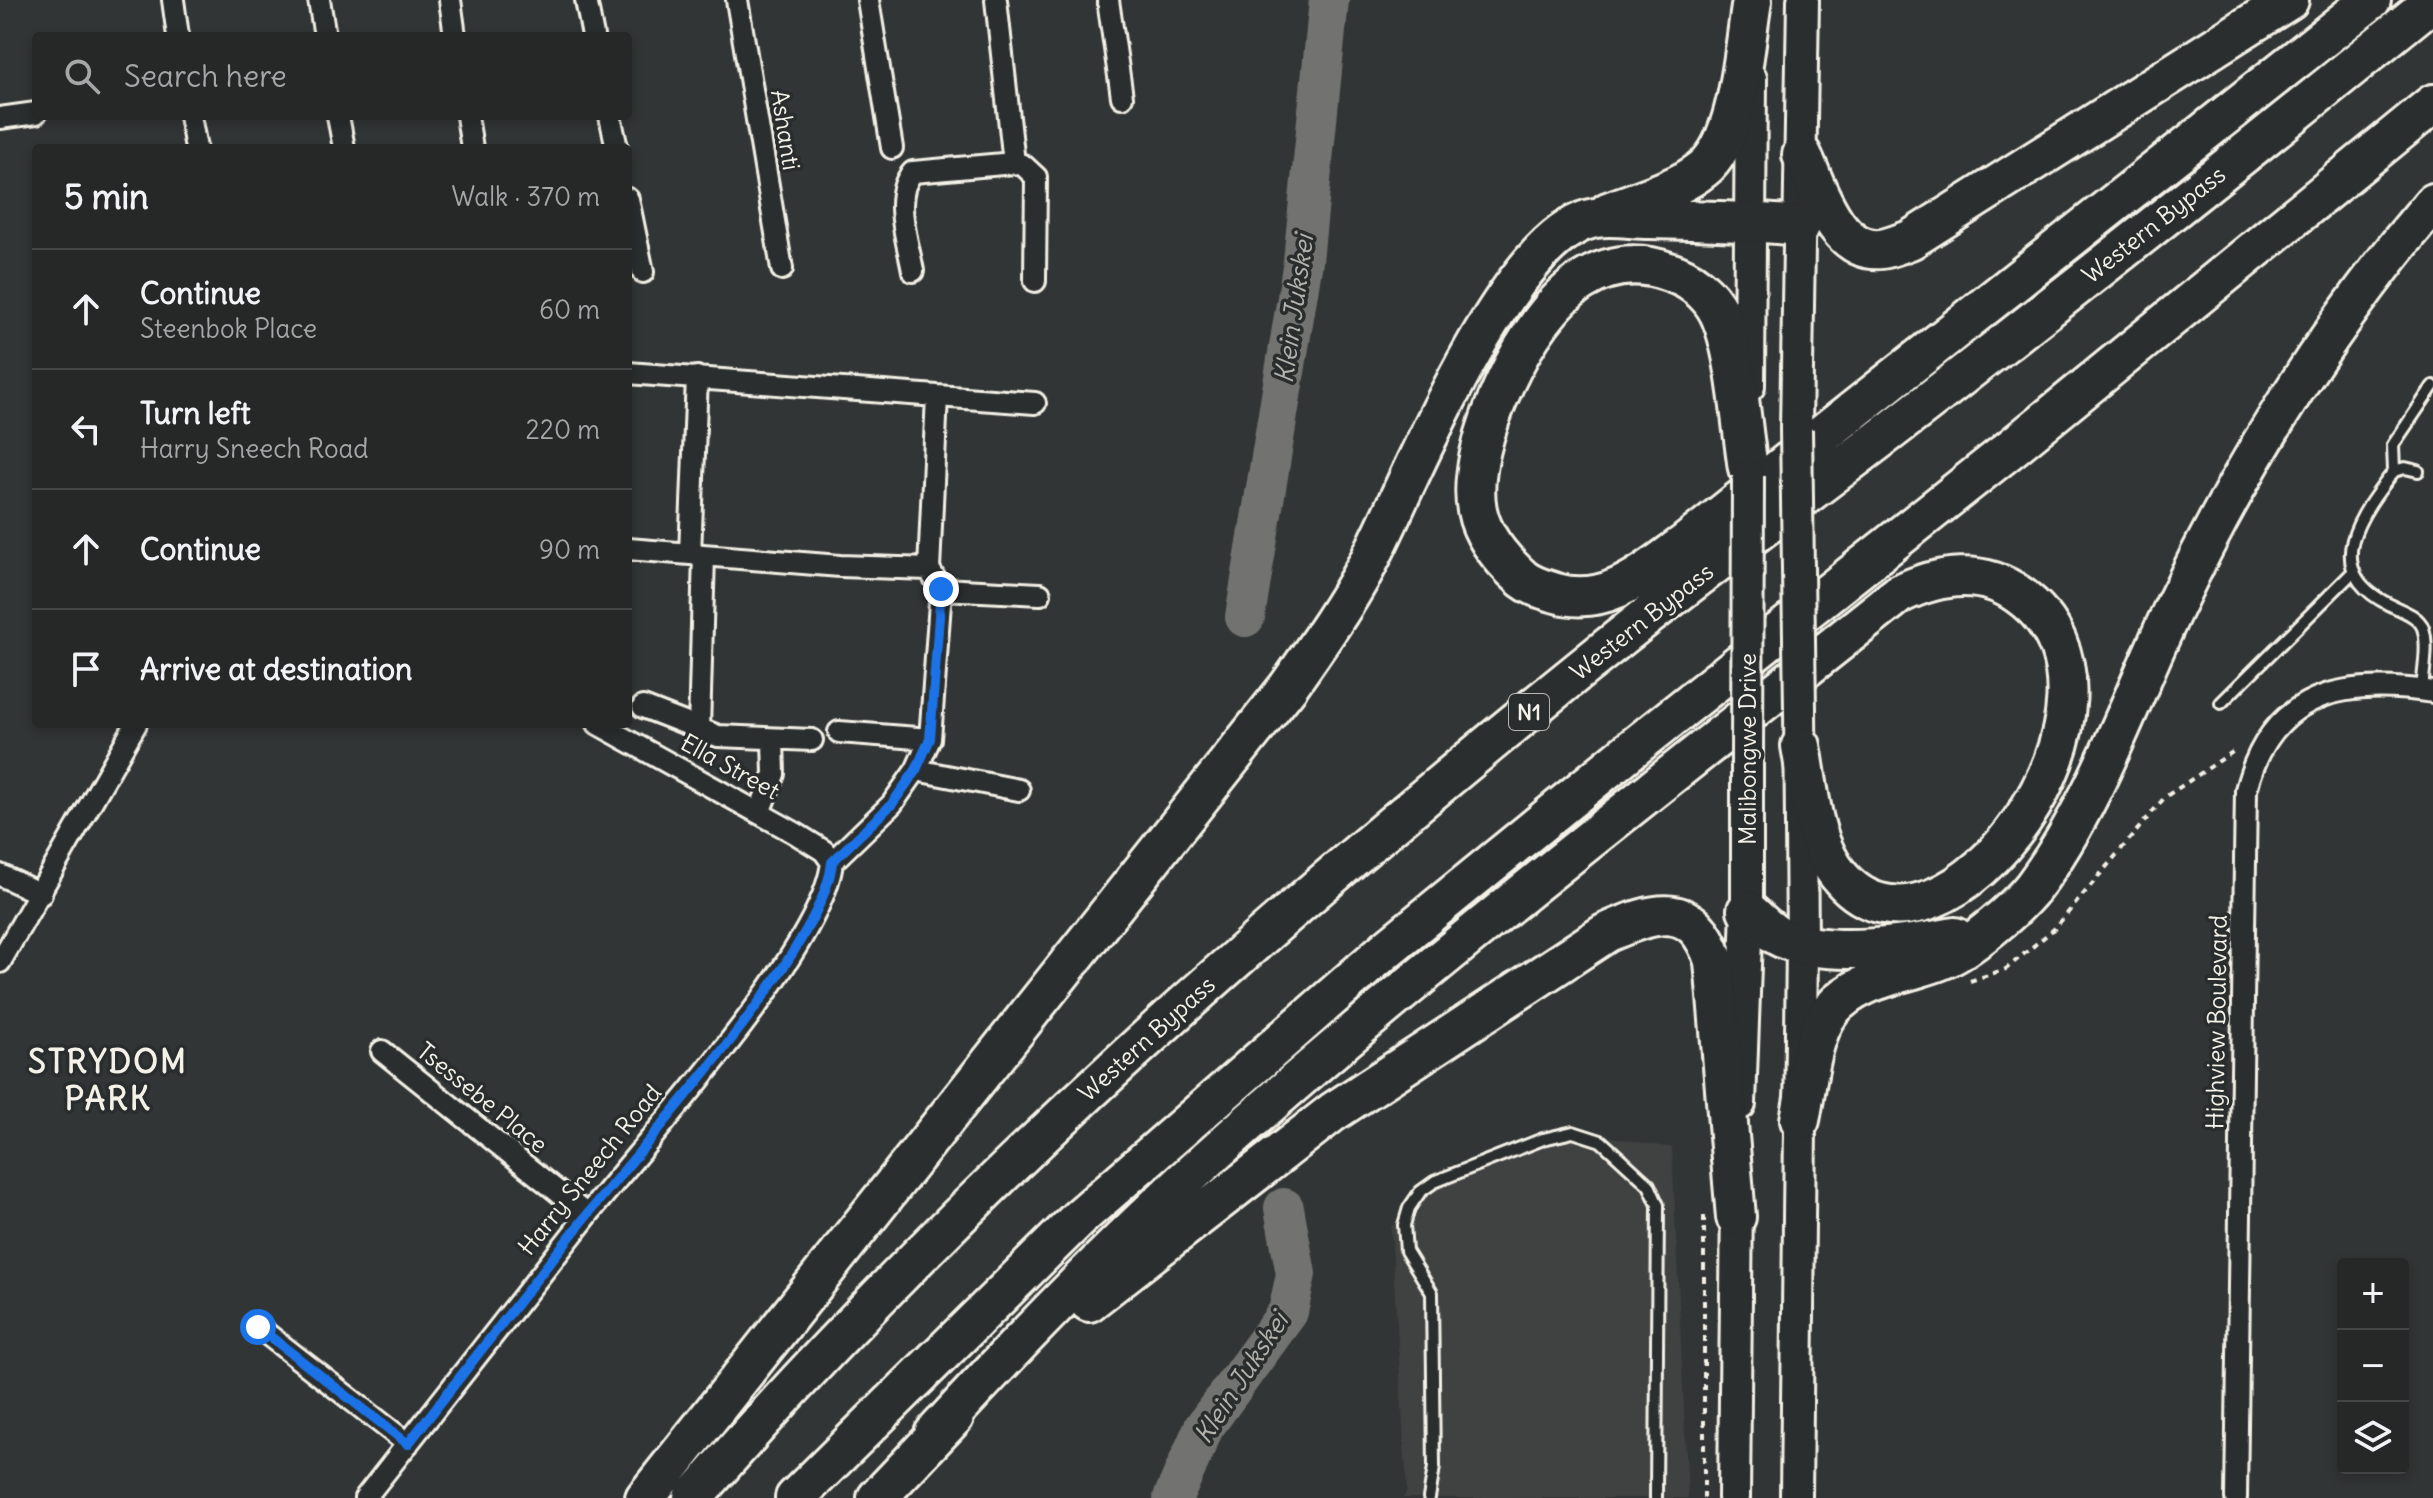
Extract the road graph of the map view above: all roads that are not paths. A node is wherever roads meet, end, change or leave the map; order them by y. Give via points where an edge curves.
1 (173, 0) edge
2 (319, 0) edge
3 (450, 0) edge
4 (586, 0) edge
5 (737, 0) edge
6 (868, 0) edge
7 (996, 0) edge
8 (1108, 0) edge
9 (1803, 0) edge
10 (2289, 0) edge
11 (2371, 0) edge
12 (1752, 1) edge
13 (2433, 1) edge
14 (177, 32) edge
15 (324, 32) edge
16 (454, 32) edge
17 (592, 32) edge
18 (1122, 97) dead end
19 (2433, 104) edge
20 (32, 114) edge
21 (0, 118) edge
22 (191, 120) edge
23 (339, 120) edge
24 (468, 120) edge
25 (611, 120) edge
26 (195, 144) edge
27 (343, 144) edge
28 (471, 144) edge
29 (616, 144) edge
30 (892, 148) dead end
31 (1802, 155) junction
32 (1014, 163) junction
33 (2433, 203) edge
34 (632, 218) edge
35 (1594, 218) junction
36 (1750, 221) junction
37 (1800, 226) junction
38 (782, 269) dead end
39 (913, 271) dead end
40 (643, 272) dead end
41 (1035, 281) dead end
42 (632, 373) edge
43 (697, 377) junction
44 (2433, 386) edge
45 (937, 396) junction
46 (1035, 403) dead end
47 (2394, 471) junction
48 (2418, 471) dead end
49 (1748, 472) junction
50 (632, 549) edge
51 (697, 554) junction
52 (929, 569) junction
53 (2354, 571) junction
54 (941, 589) junction
55 (1040, 594) dead end
56 (2429, 637) edge
57 (2427, 692) edge
58 (2221, 703) dead end
59 (643, 707) dead end
60 (134, 728) edge
61 (605, 728) edge
62 (1800, 728) junction
63 (699, 729) junction
64 (839, 732) dead end
65 (930, 739) junction
66 (812, 740) dead end
67 (773, 741) junction
68 (916, 770) junction
69 (1019, 790) dead end
70 (759, 813) junction
71 (832, 862) junction
72 (0, 875) edge
73 (41, 894) junction
74 (1747, 910) junction
75 (1981, 932) junction
76 (1802, 943) junction
77 (0, 962) edge
78 (382, 1051) dead end
79 (1800, 1120) junction
80 (587, 1215) junction
81 (1720, 1216) junction
82 (258, 1327) dead end
83 (934, 1434) junction
84 (1797, 1441) junction
85 (408, 1444) junction
86 (2235, 1497) edge
87 (365, 1498) edge
88 (645, 1498) edge
89 (693, 1498) edge
90 (795, 1498) edge
91 (877, 1498) edge
92 (1429, 1498) edge
93 (1656, 1498) edge
94 (1734, 1498) edge
95 (1796, 1498) edge
96 (1813, 1498) edge

1 - 14 street
2 - 15 street
3 - 16 street
4 - 17 street
5 - 38 street, Ashanti
6 - 30 street
7 - 32 street
8 - 18 street
9 - 31 main road
10 - 31 highway via 1910,240 1865,248 1835,224
11 - 49 highway via 1625,587 1568,597 1532,586 1507,565 1477,510 1477,464 1485,431 1519,356 1581,281 1617,266 1648,264 1683,276 1712,302 1727,340
12 - 35 highway via 1731,121 1716,155 1679,183
12 - 36 main road, Malibongwe Drive
13 - 89 highway, Western Bypass / N1 via 1971,369 1590,662 1325,882 1042,1132 791,1385
19 - 90 highway via 1389,947 1079,1218
20 - 21 street
22 - 26 street
23 - 27 street
24 - 28 street
25 - 29 street
31 - 37 main road
32 - 39 street via 913,172 902,188 902,201
32 - 41 street via 1036,177
33 - 75 highway via 2371,276 2232,490 2087,800 2041,876 2012,911
34 - 40 street
35 - 36 highway
35 - 88 highway via 1553,243 1489,320 1368,564 1288,687
36 - 37 highway
36 - 49 main road, Malibongwe Drive
37 - 62 main road, bridge
42 - 43 street
43 - 45 street
43 - 51 street
44 - 47 lane via 2393,445
45 - 46 street
45 - 52 street
47 - 48 lane
47 - 53 lane via 2354,531
49 - 74 main road, Malibongwe Drive, bridge
50 - 51 street
51 - 52 street
51 - 63 street
52 - 54 street
53 - 56 lane via 2380,600 2416,618
53 - 58 lane
54 - 55 street
54 - 65 street
56 - 57 lane
57 - 86 street, Highview Boulevard via 2395,686 2343,689 2313,698 2268,735 2246,790
59 - 63 street
60 - 73 street
61 - 70 street, Ella Street
62 - 76 main road
62 - 83 highway via 1822,844 1842,880 1860,894 1887,903 1917,903 1945,896 1997,854 2041,785 2058,745 2068,670 2059,638 2032,604 1993,582 1939,577 1899,594 1419,976 1221,1147 1044,1315
63 - 67 street
64 - 65 street
65 - 68 street
66 - 67 street
67 - 70 street via 774,774
68 - 69 street
68 - 71 street via 892,804
70 - 71 street, Ella Street via 824,851
71 - 80 street, Harry Sneech Road via 822,902 796,946 727,1042
72 - 73 street
73 - 77 street
74 - 76 highway via 1772,932
74 - 81 main road, Malibongwe Drive
75 - 76 highway via 1904,946
75 - 79 highway via 1949,957 1875,980 1832,1009
76 - 79 main road
78 - 80 street, Tsessebe Place
79 - 84 main road
80 - 85 street, Harry Sneech Road
81 - 83 highway via 1714,961 1706,937 1695,926 1663,913 1643,917 1606,933 1333,1112 1187,1224
81 - 94 main road, Malibongwe Drive
82 - 85 street
83 - 91 highway
84 - 95 main road
84 - 96 main road
85 - 87 street, Harry Sneech Road
92 - 93 lane via 1434,1467 1432,1293 1406,1251 1409,1208 1434,1182 1573,1132 1601,1141 1649,1185 1658,1205

